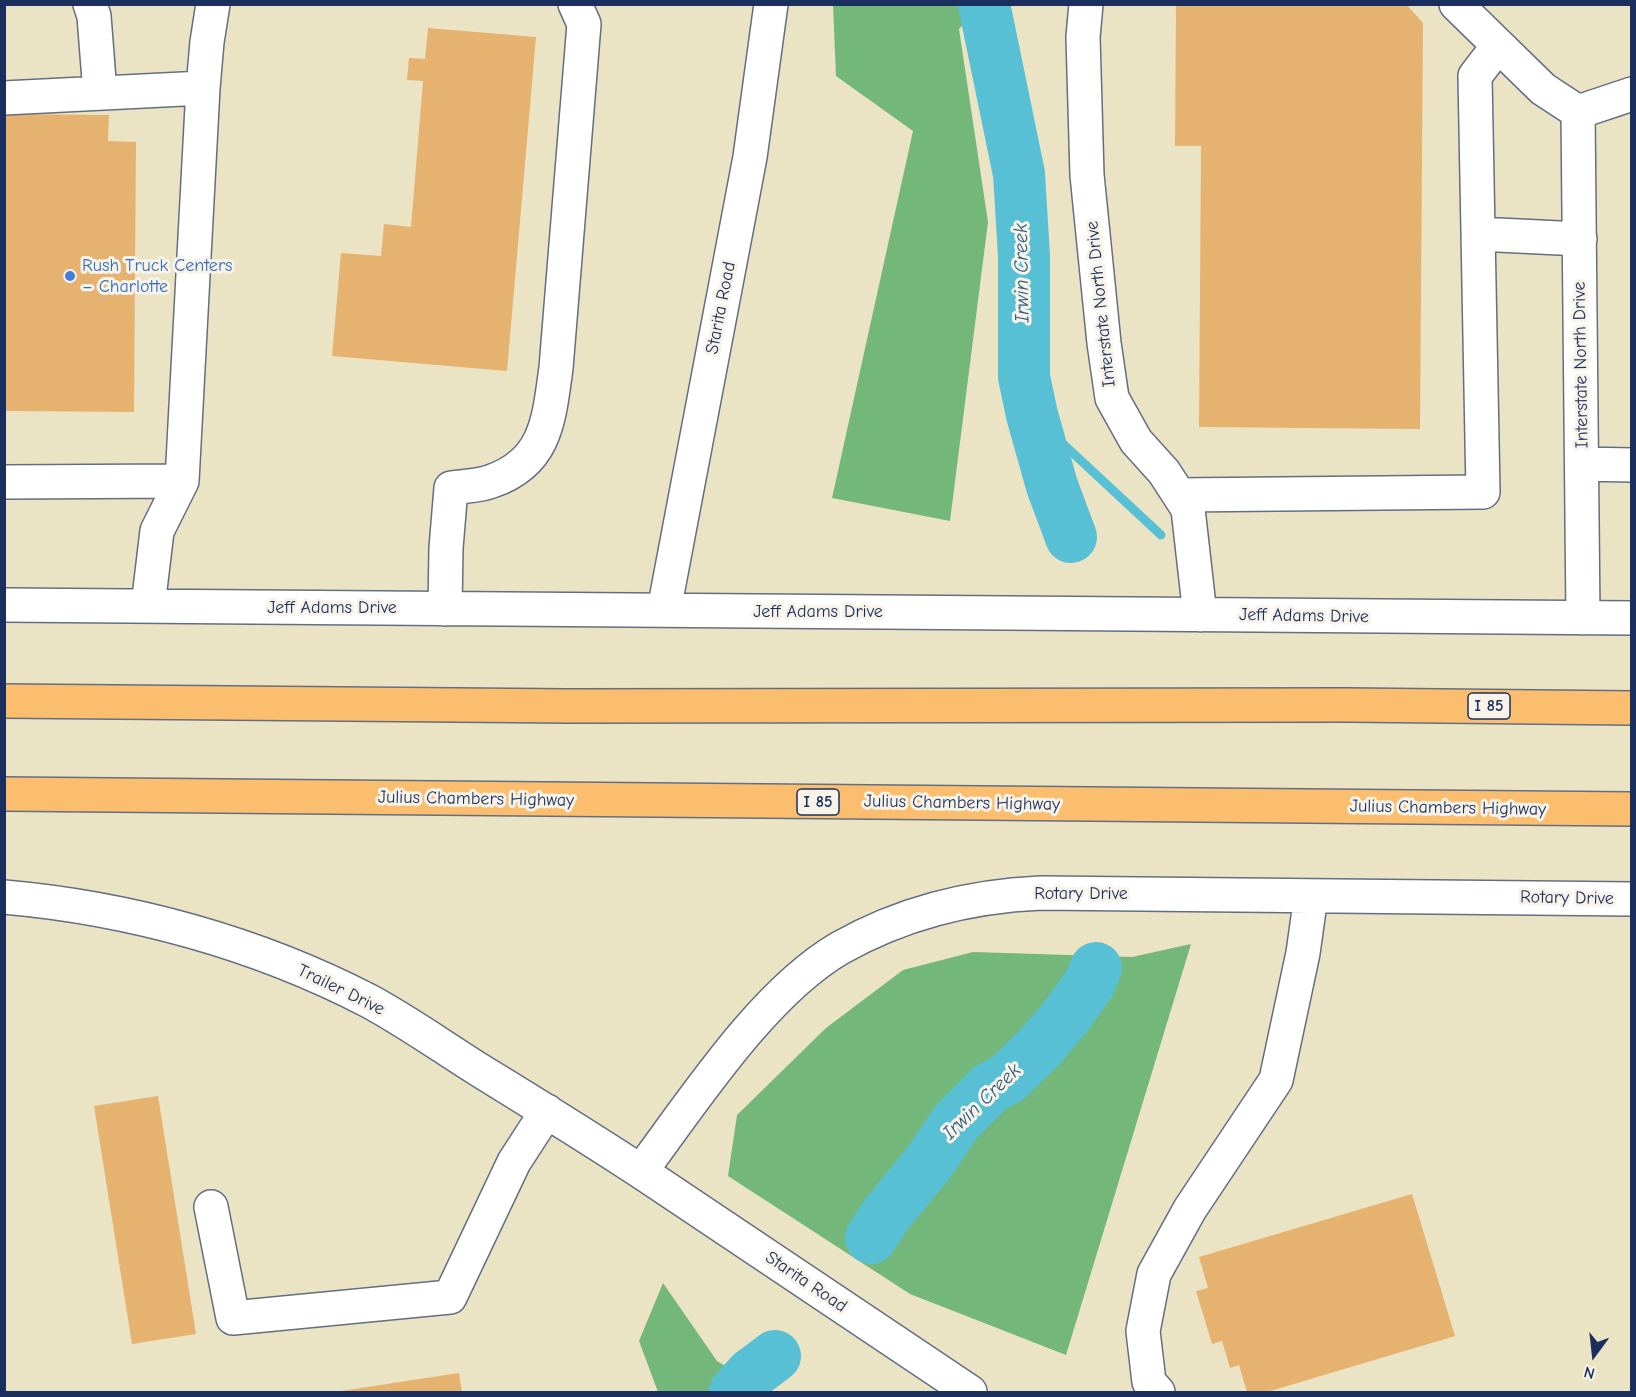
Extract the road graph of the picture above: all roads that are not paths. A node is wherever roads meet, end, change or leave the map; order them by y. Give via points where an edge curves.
1 (90, 4) edge
2 (213, 4) edge
3 (575, 4) edge
4 (771, 4) edge
5 (1086, 4) edge
6 (1456, 4) edge
7 (1498, 46) junction
8 (203, 87) junction
9 (100, 93) junction
10 (1632, 94) edge
11 (4, 98) edge
12 (1578, 112) junction
13 (1478, 234) junction
14 (1580, 239) junction
15 (1582, 464) junction
16 (1632, 465) edge
17 (182, 481) junction
18 (4, 482) edge
19 (1179, 495) junction
20 (4, 605) edge
21 (148, 606) junction
22 (445, 609) junction
23 (664, 610) junction
24 (1200, 615) junction
25 (1583, 618) junction
26 (1632, 618) edge
27 (4, 701) edge
28 (1632, 708) edge
29 (4, 794) edge
30 (1632, 809) edge
31 (1311, 896) junction
32 (4, 897) edge
33 (1632, 899) edge
34 (547, 1111) junction
35 (641, 1171) junction
36 (211, 1207) dead end
37 (970, 1392) edge
38 (1158, 1392) edge

1 - 9 street
2 - 8 street
3 - 22 street via 584,24 550,416 535,451 517,471 490,482 451,488
4 - 23 street, Starita Road via 750,157
5 - 19 street, Interstate North Drive via 1083,37 1087,175 1112,398 1136,441
6 - 7 street
7 - 12 street via 1543,89
7 - 13 street via 1475,76
8 - 9 street
8 - 17 street
9 - 11 street
10 - 12 street
12 - 14 street, Interstate North Drive
13 - 14 street
13 - 19 street via 1483,492
14 - 15 street, Interstate North Drive
15 - 16 street
15 - 25 street, Interstate North Drive
17 - 18 street
17 - 21 street via 157,531
19 - 24 street, Interstate North Drive via 1188,509
20 - 21 street, Jeff Adams Drive
21 - 22 street, Jeff Adams Drive
22 - 23 street, Jeff Adams Drive
23 - 24 street, Jeff Adams Drive
24 - 25 street, Jeff Adams Drive
25 - 26 street, Jeff Adams Drive
27 - 28 highway, I 85
29 - 30 highway, Julius Chambers Highway / I 85
31 - 33 street, Rotary Drive
31 - 35 street, Rotary Drive via 1005,894 934,909 870,933 839,949 786,991 705,1085
31 - 38 street via 1276,1080 1190,1209 1154,1274 1143,1331 1149,1382
32 - 34 street, Trailer Drive via 128,915 206,936 288,965 368,1001
34 - 35 street, Trailer Drive
34 - 36 street via 514,1162 450,1297 233,1318
35 - 37 street, Starita Road

